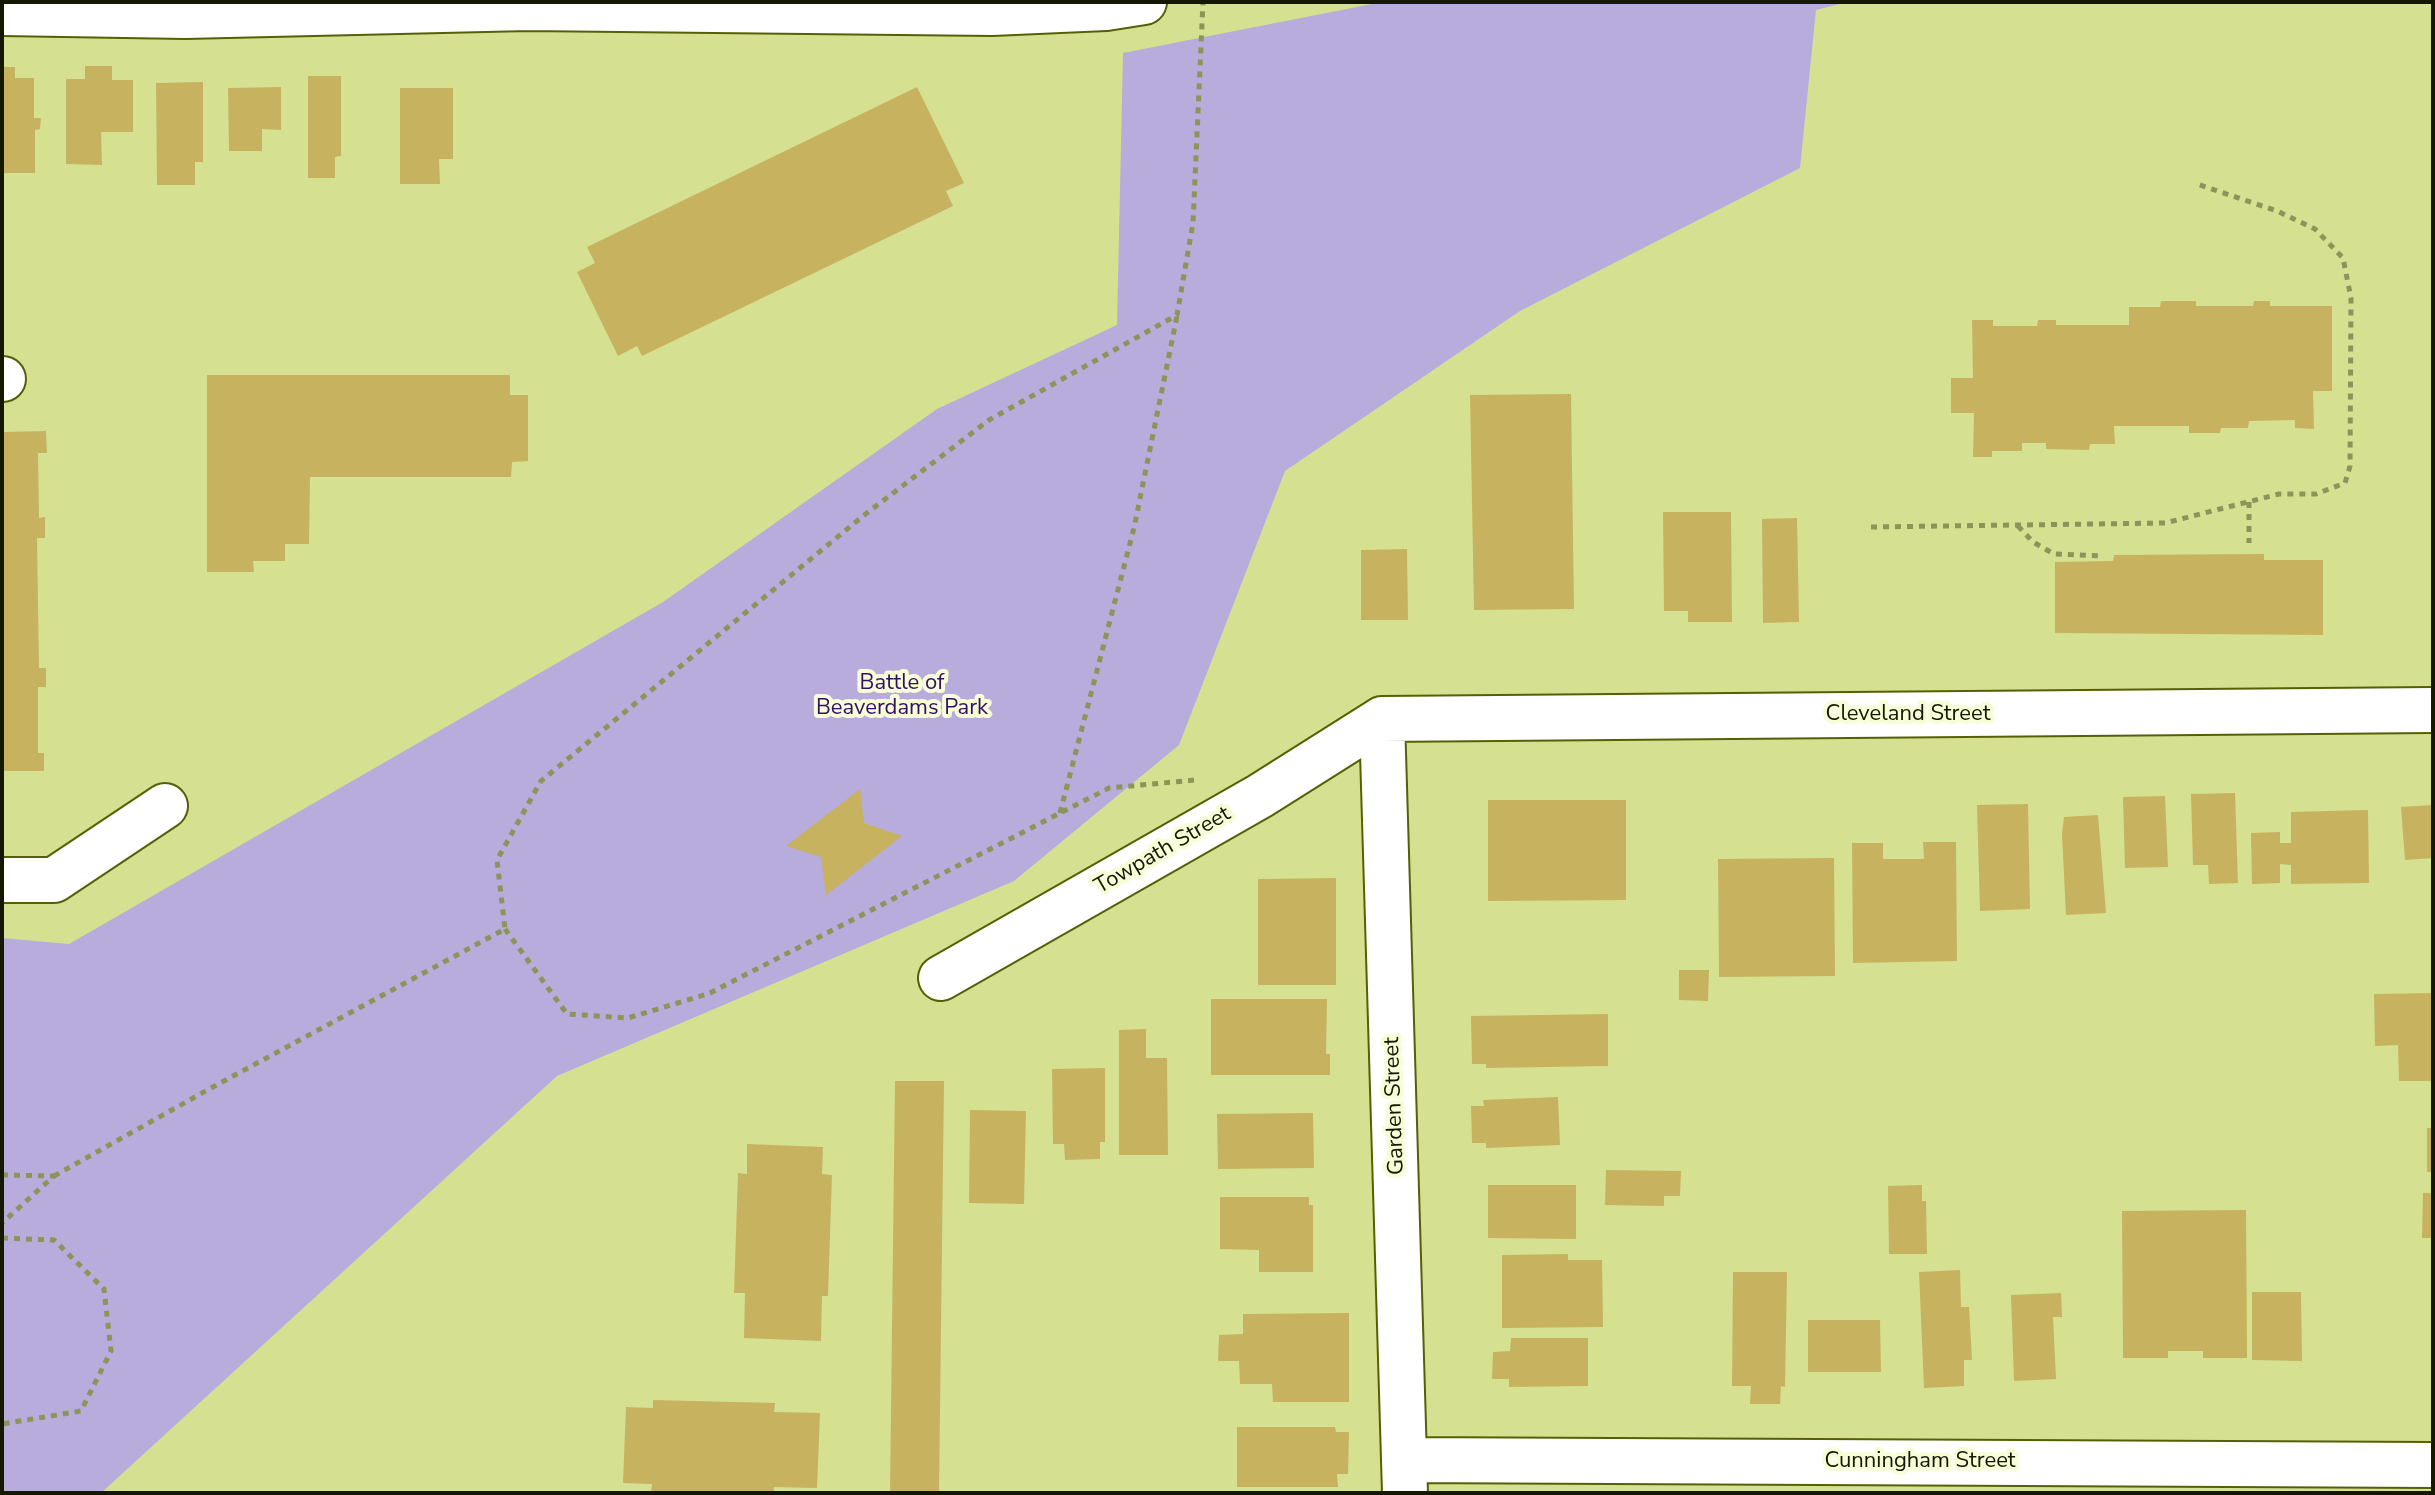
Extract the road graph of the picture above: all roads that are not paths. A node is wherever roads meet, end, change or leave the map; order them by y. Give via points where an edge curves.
1 (1144, 2) edge
2 (2, 13) edge
3 (2433, 710) edge
4 (1382, 719) junction
5 (165, 806) dead end
6 (2, 880) edge
7 (941, 978) dead end
8 (2433, 1465) edge
9 (1406, 1476) edge

1 - 2 street via 992,13 528,8 185,16
3 - 4 street, Cleveland Street
4 - 7 street, Towpath Street via 1260,796
4 - 9 street, Garden Street
5 - 6 street via 54,880
8 - 9 street, Cunningham Street

